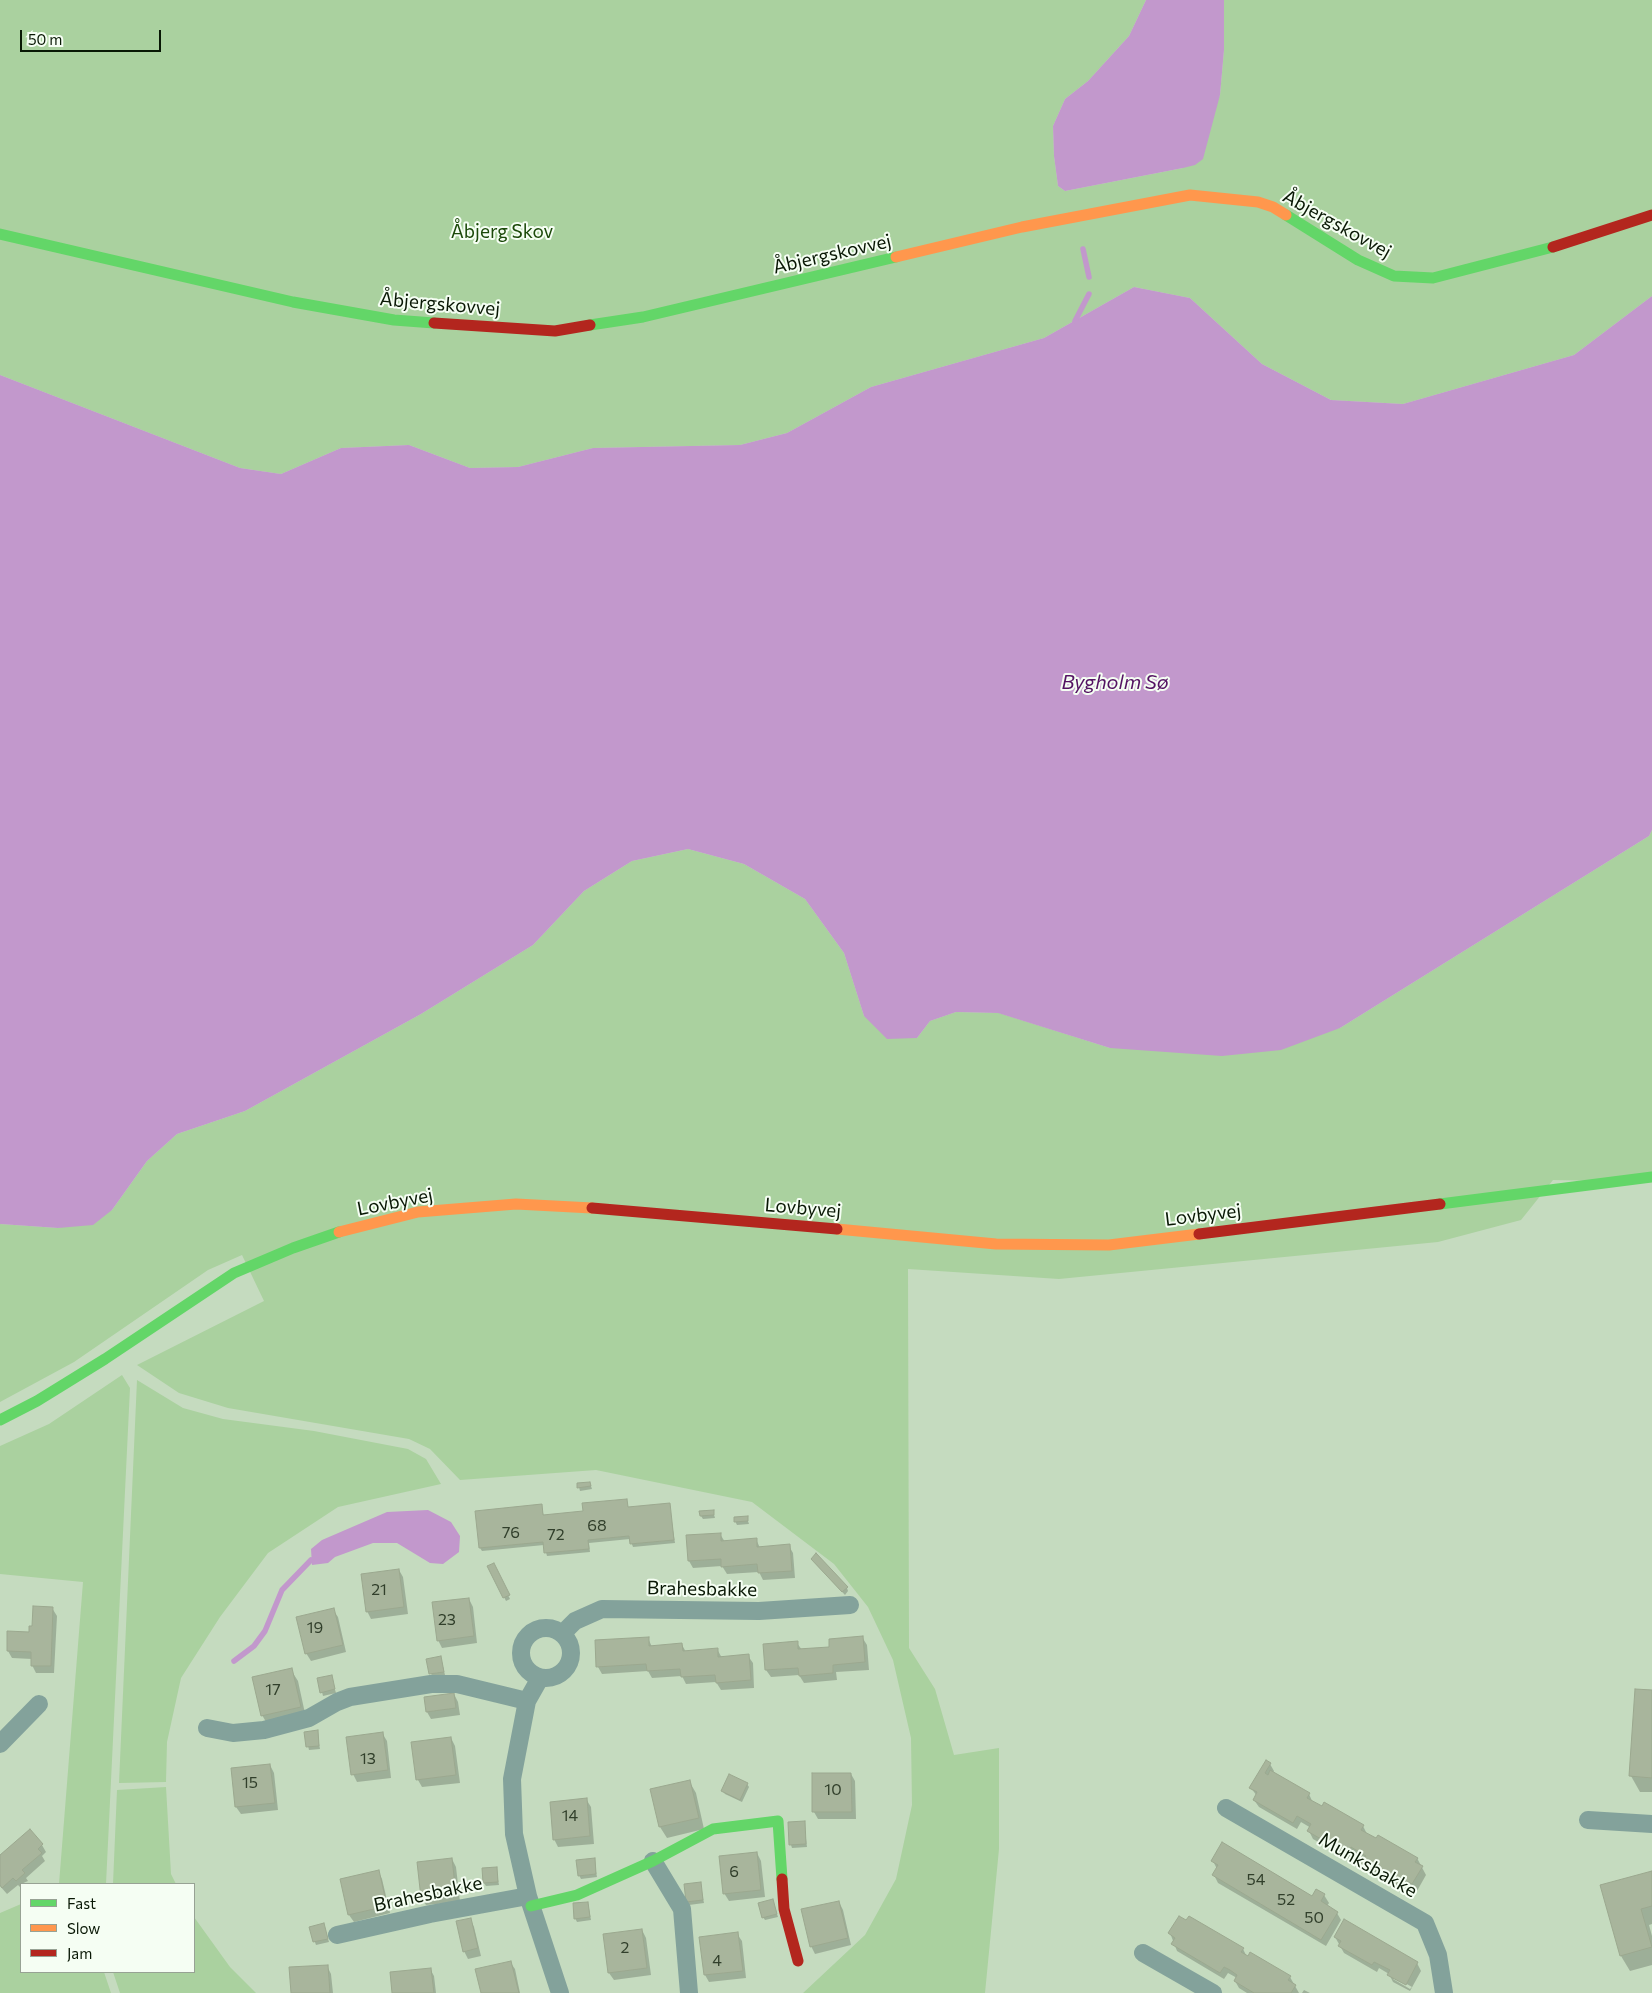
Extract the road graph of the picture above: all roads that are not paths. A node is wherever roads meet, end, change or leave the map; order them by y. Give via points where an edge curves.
1 (1652, 215) edge
2 (0, 234) edge
3 (1652, 1177) edge
4 (0, 1420) edge
5 (850, 1605) dead end
6 (562, 1634) junction
7 (540, 1678) junction
8 (527, 1701) junction
9 (39, 1704) dead end
10 (207, 1728) dead end
11 (0, 1744) edge
12 (1226, 1808) dead end
13 (1588, 1820) dead end
14 (1652, 1824) edge
15 (653, 1861) junction
16 (529, 1901) junction
17 (338, 1935) dead end
18 (1143, 1953) dead end
19 (798, 1961) dead end
20 (560, 1993) edge
21 (689, 1993) edge
22 (1212, 1993) edge
23 (1444, 1993) edge

1 - 2 street, Åbjergskovvej via 1503,261 1433,278 1394,276 1358,260 1274,207 1258,202 1190,195 1022,227 643,317 555,331 394,320 302,304
3 - 4 street, Lovbyvej via 1109,1245 996,1244 612,1209 516,1204 418,1212 354,1227 234,1273 105,1359
5 - 6 street, Brahesbakke via 759,1611 602,1609 575,1621
6 - 7 street via 571,1651 566,1668 550,1678
6 - 7 street via 547,1628 538,1630 525,1640 522,1648 525,1667
7 - 8 street
8 - 10 street via 457,1684 431,1684 350,1698 309,1718 264,1730 233,1733
8 - 16 street via 512,1779 514,1834
9 - 11 street
12 - 23 street, Munksbakke via 1426,1924 1438,1955
13 - 14 street
15 - 16 street, Brahesbakke via 577,1895
15 - 19 street, Brahesbakke via 713,1829 778,1821 784,1909
15 - 21 street via 682,1909
16 - 17 street, Brahesbakke via 430,1914
16 - 20 street
18 - 22 street

